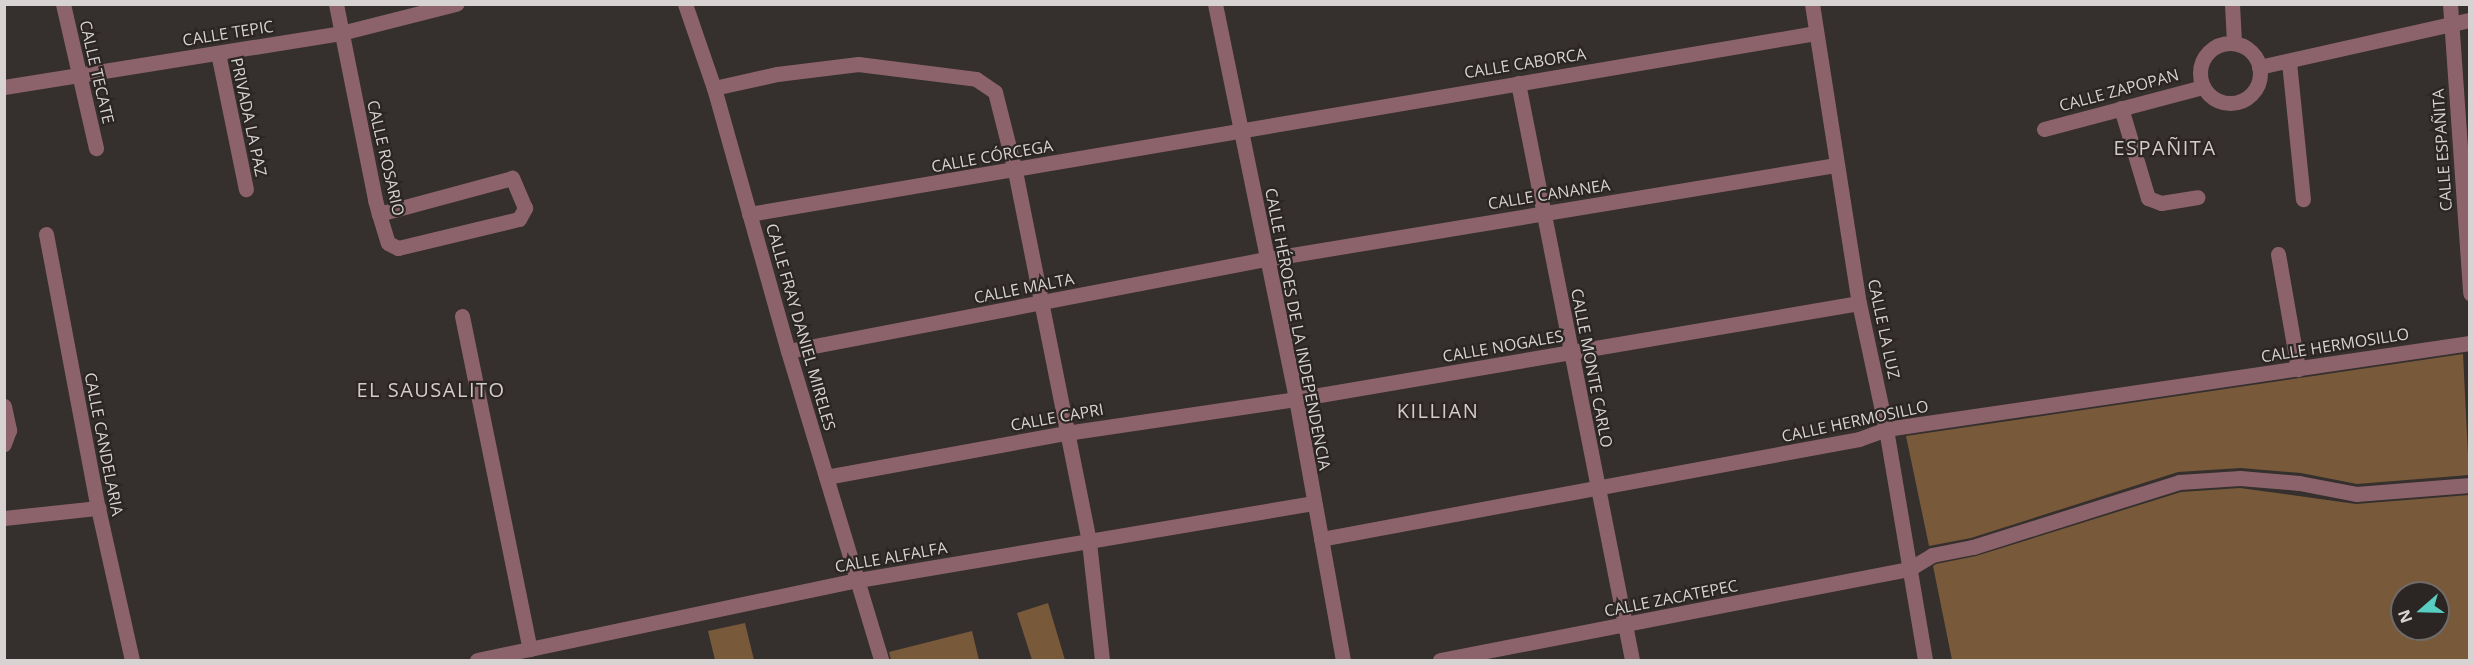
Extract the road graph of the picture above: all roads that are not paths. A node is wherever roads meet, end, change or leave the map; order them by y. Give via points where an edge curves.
1 (63, 4) edge
2 (336, 4) edge
3 (456, 4) edge
4 (1812, 4) edge
5 (2232, 4) edge
6 (2450, 4) edge
7 (1215, 7) edge
8 (686, 8) edge
9 (2469, 20) edge
10 (2451, 24) junction
11 (341, 33) junction
12 (1816, 33) junction
13 (2234, 43) junction
14 (218, 53) junction
15 (2289, 62) junction
16 (2259, 67) junction
17 (77, 75) junction
18 (1518, 82) junction
19 (4, 87) edge
20 (2203, 87) junction
21 (714, 88) junction
22 (2121, 108) junction
23 (1240, 128) junction
24 (2044, 129) dead end
25 (96, 148) dead end
26 (1836, 165) junction
27 (1015, 171) junction
28 (246, 189) dead end
29 (2198, 197) dead end
30 (2303, 199) dead end
31 (1542, 213) junction
32 (379, 214) junction
33 (749, 214) junction
34 (46, 234) dead end
35 (2278, 254) dead end
36 (1267, 259) junction
37 (2469, 293) edge
38 (1041, 303) junction
39 (1859, 303) junction
40 (462, 316) dead end
41 (2469, 343) edge
42 (788, 351) junction
43 (1571, 352) junction
44 (2298, 369) junction
45 (1296, 399) junction
46 (4, 406) edge
47 (1886, 429) junction
48 (1066, 433) junction
49 (4, 444) edge
50 (826, 477) junction
51 (2469, 485) edge
52 (1597, 490) junction
53 (1313, 503) junction
54 (98, 508) junction
55 (4, 518) edge
56 (1321, 539) junction
57 (1089, 542) junction
58 (1909, 569) junction
59 (858, 580) junction
60 (1625, 626) junction
61 (530, 649) junction
62 (132, 660) edge
63 (477, 660) edge
64 (881, 660) edge
65 (1102, 660) edge
66 (1343, 660) edge
67 (1440, 660) edge
68 (1632, 660) edge
69 (1925, 660) edge

1 - 17 street, CALLE TECATE
2 - 11 street, CALLE ROSARIO
3 - 11 street, CALLE TEPIC
4 - 12 street, CALLE LA LUZ
5 - 13 street
6 - 10 street, CALLE ESPAÑITA
7 - 23 street, CALLE HÉROES DE LA INDEPENDENCIA
8 - 21 street, CALLE FRAY DANIEL MIRELES
9 - 10 street
10 - 15 street
10 - 37 street, CALLE ESPAÑITA
11 - 14 street, CALLE TEPIC
11 - 32 street, CALLE ROSARIO
12 - 18 street, CALLE CABORCA
12 - 26 street, CALLE LA LUZ
13 - 16 street via 2250,51
13 - 20 street via 2223,43 2205,55 2200,65
14 - 17 street, CALLE TEPIC
14 - 28 street, PRIVADA LA PAZ
15 - 16 street
15 - 30 street
16 - 20 street via 2257,86 2235,103 2216,100
17 - 19 street, CALLE TEPIC
17 - 25 street, CALLE TECATE
18 - 23 street, CALLE CABORCA
18 - 31 street, CALLE MONTE CARLO
20 - 22 street, CALLE ZAPOPAN
21 - 27 street via 832,66 883,65 976,79 995,93
21 - 33 street, CALLE FRAY DANIEL MIRELES
22 - 24 street, CALLE ZAPOPAN
22 - 29 street via 2148,198 2161,203
23 - 27 street, CALLE CÓRCEGA
23 - 36 street, CALLE HÉROES DE LA INDEPENDENCIA
26 - 31 street, CALLE CANANEA
26 - 39 street, CALLE LA LUZ
27 - 33 street, CALLE CÓRCEGA
27 - 38 street
31 - 36 street, CALLE CANANEA
31 - 43 street, CALLE MONTE CARLO
32 - 32 street, CALLE ROSARIO via 388,243 398,248 519,219 525,208 517,182 500,178
33 - 42 street, CALLE FRAY DANIEL MIRELES
34 - 54 street, CALLE CANDELARIA
35 - 44 street
36 - 38 street, CALLE MALTA
36 - 45 street, CALLE HÉROES DE LA INDEPENDENCIA
38 - 42 street, CALLE MALTA
38 - 48 street
39 - 43 street, CALLE NOGALES
39 - 47 street, CALLE LA LUZ
40 - 61 street
41 - 44 street, CALLE HERMOSILLO
42 - 50 street, CALLE FRAY DANIEL MIRELES
43 - 45 street, CALLE NOGALES
43 - 52 street, CALLE MONTE CARLO
44 - 47 street, CALLE HERMOSILLO
45 - 48 street, CALLE CAPRI
45 - 53 street, CALLE HÉROES DE LA INDEPENDENCIA
46 - 49 street via 9,430
47 - 52 street, CALLE HERMOSILLO via 1859,439
47 - 58 street, CALLE LA LUZ
48 - 50 street, CALLE CAPRI
48 - 57 street
50 - 59 street, CALLE FRAY DANIEL MIRELES
51 - 58 street, CALLE ZACATEPEC via 2356,494 2299,483 2240,478 2179,482 1973,548 1932,555
52 - 56 street, CALLE HERMOSILLO
52 - 60 street, CALLE MONTE CARLO
53 - 56 street, CALLE HÉROES DE LA INDEPENDENCIA
53 - 57 street, CALLE ALFALFA
54 - 55 street
54 - 62 street, CALLE CANDELARIA
56 - 66 street, CALLE HÉROES DE LA INDEPENDENCIA
57 - 59 street, CALLE ALFALFA
57 - 65 street
58 - 60 street, CALLE ZACATEPEC
58 - 69 street, CALLE LA LUZ
59 - 61 street, CALLE ALFALFA
59 - 64 street, CALLE FRAY DANIEL MIRELES
60 - 67 street, CALLE ZACATEPEC
60 - 68 street, CALLE MONTE CARLO
61 - 63 street, CALLE ALFALFA

